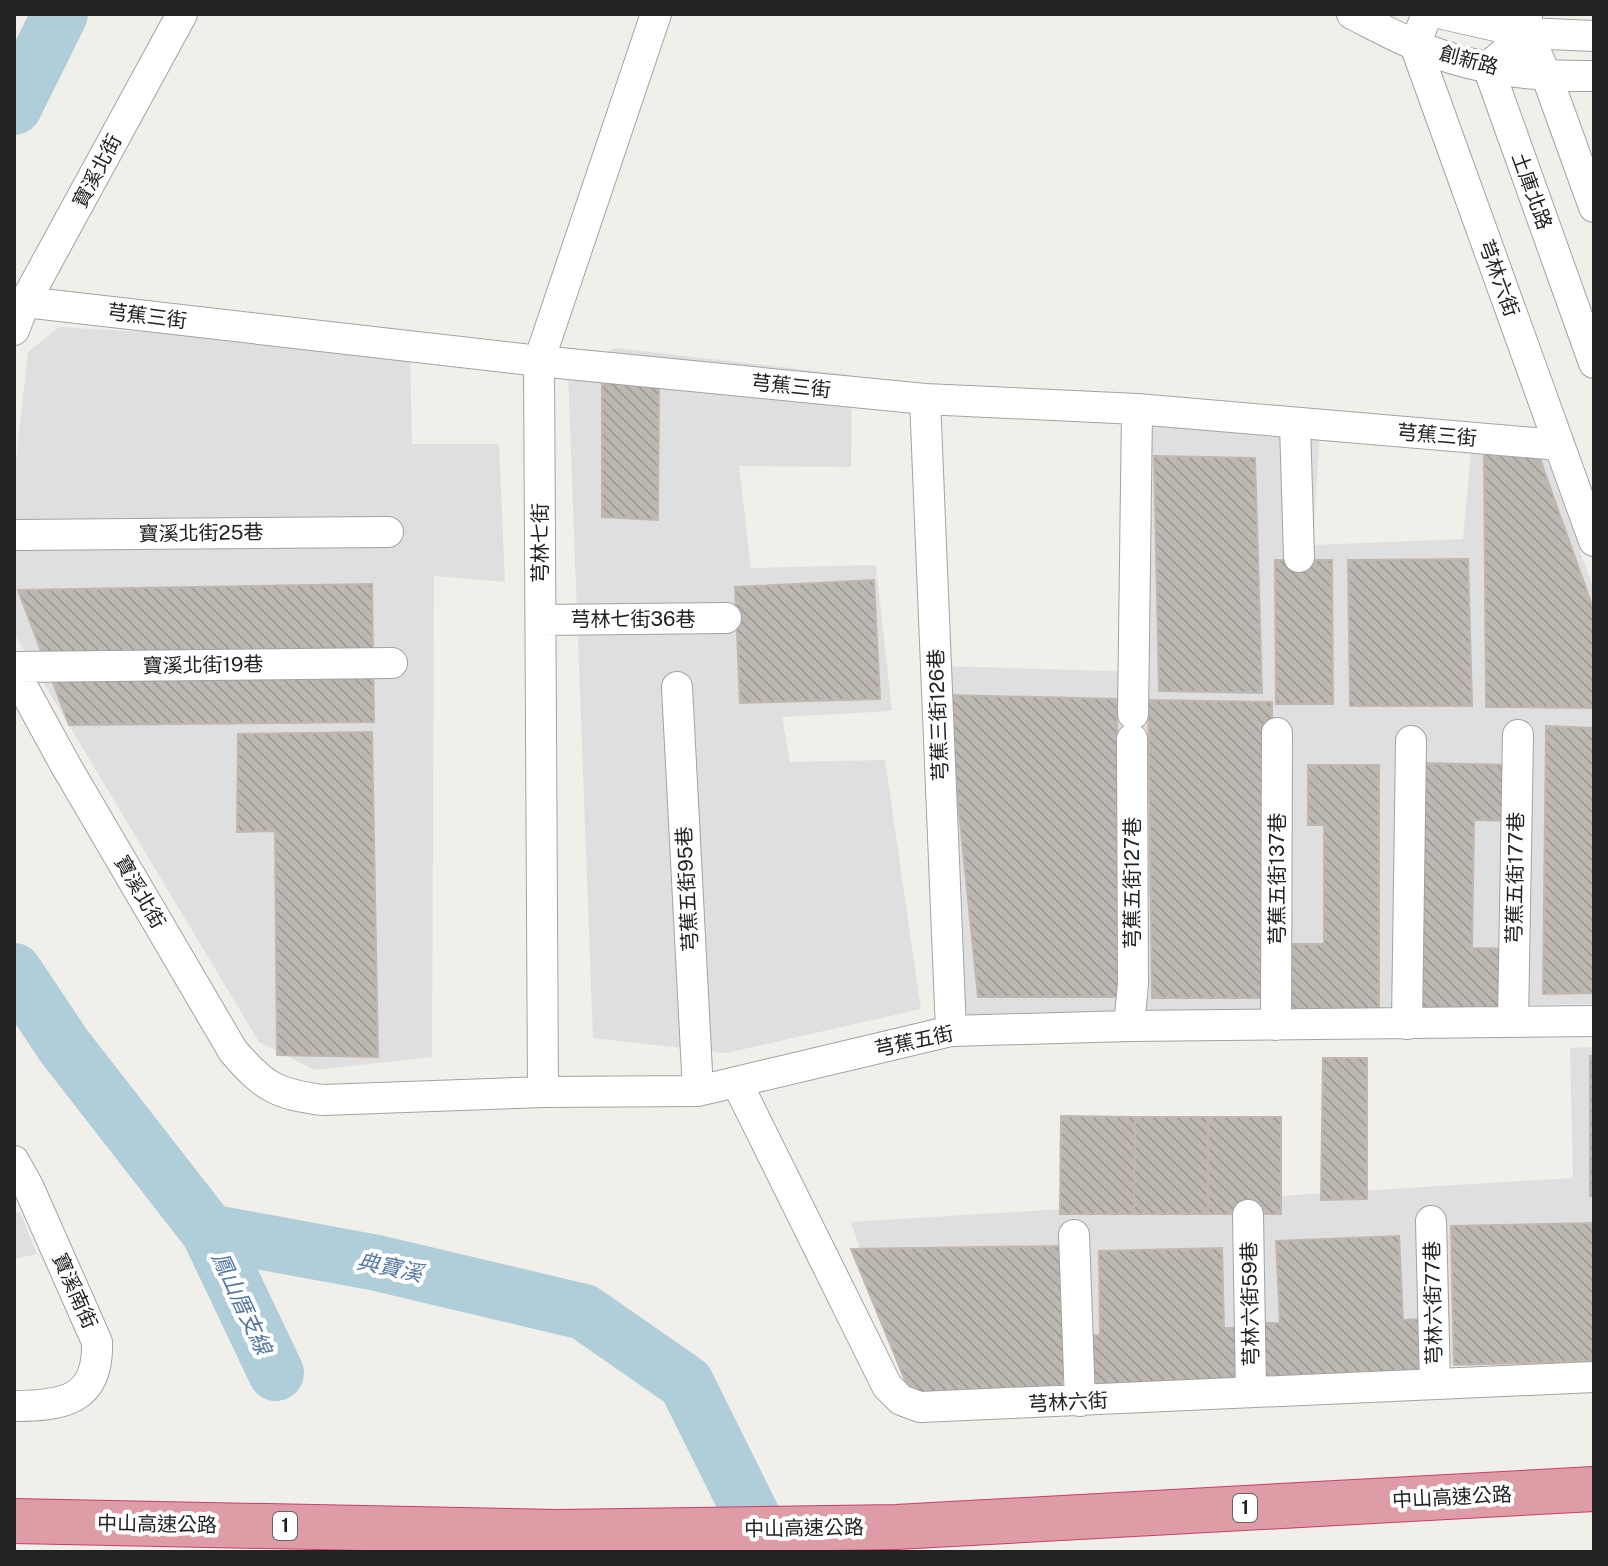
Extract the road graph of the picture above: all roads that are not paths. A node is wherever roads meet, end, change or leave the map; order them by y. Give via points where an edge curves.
1 (182, 14) edge
2 (656, 14) edge
3 (1352, 14) edge
4 (1427, 14) edge
5 (1443, 14) edge
6 (1527, 24) edge
7 (1594, 36) edge
8 (1415, 45) junction
9 (1488, 67) junction
10 (1594, 76) edge
11 (1547, 77) junction
12 (1594, 207) edge
13 (25, 302) junction
14 (14, 330) edge
15 (539, 361) junction
16 (1594, 363) edge
17 (925, 399) junction
18 (1137, 409) junction
19 (1295, 424) junction
20 (1559, 445) junction
21 (388, 532) dead end
22 (14, 535) edge
23 (1594, 541) edge
24 (1299, 557) dead end
25 (726, 618) dead end
26 (541, 620) junction
27 (392, 663) dead end
28 (14, 669) edge
29 (677, 687) dead end
30 (1277, 733) dead end
31 (1518, 735) dead end
32 (1411, 741) dead end
33 (1594, 1021) edge
34 (1513, 1022) junction
35 (1407, 1024) junction
36 (1276, 1025) junction
37 (1129, 1026) junction
38 (951, 1031) junction
39 (737, 1083) junction
40 (698, 1091) junction
41 (543, 1092) junction
42 (287, 1095) joint
43 (14, 1161) edge
44 (1248, 1215) dead end
45 (1431, 1221) dead end
46 (1074, 1235) dead end
47 (1594, 1377) edge
48 (1435, 1384) junction
49 (1251, 1392) junction
50 (1080, 1401) junction
51 (14, 1406) edge
52 (1594, 1489) edge
53 (14, 1521) edge

1 - 13 street, 寶溪北街
2 - 15 street, 芎林七街
3 - 8 street, 創新路
4 - 8 street
5 - 6 street, 創新路
6 - 7 street, 創新路
6 - 9 street
6 - 11 street
8 - 9 street, 創新路
8 - 20 street, 芎林六街
9 - 11 street, 創新路
9 - 16 street, 土庫北路
10 - 11 street, 創新路
11 - 12 street
13 - 14 street, 寶溪北街
13 - 15 street, 芎蕉三街
15 - 17 street, 芎蕉三街
15 - 26 street, 芎林七街
17 - 18 street, 芎蕉三街
17 - 38 street, 芎蕉三街126巷
18 - 19 street, 芎蕉三街
18 - 37 street, 芎蕉五街127巷
19 - 20 street, 芎蕉三街
19 - 24 street
20 - 23 street, 芎林六街
21 - 22 street, 寶溪北街25巷
25 - 26 street, 芎林七街36巷
26 - 41 street, 芎林七街
27 - 28 street, 寶溪北街19巷
28 - 42 street, 寶溪北街 via 233,1051 257,1079
29 - 40 street, 芎蕉五街95巷
30 - 36 street, 芎蕉五街137巷
31 - 34 street, 芎蕉五街177巷
32 - 35 street
33 - 34 street, 芎蕉五街
34 - 35 street, 芎蕉五街
35 - 36 street, 芎蕉五街
36 - 37 street, 芎蕉五街
37 - 38 street, 芎蕉五街
38 - 39 street, 芎蕉五街
39 - 40 street, 芎蕉五街
39 - 50 street, 芎林六街 via 887,1386 901,1400 943,1408
40 - 41 street, 芎蕉五街
41 - 42 street, 芎蕉五街 via 323,1100
43 - 51 street, 寶溪南街 via 97,1342 98,1362 90,1383 75,1396 51,1406
44 - 49 street, 芎林六街59巷
45 - 48 street, 芎林六街77巷
46 - 50 street
47 - 48 street, 芎林六街
48 - 49 street, 芎林六街
49 - 50 street, 芎林六街
52 - 53 highway, 中山高速公路 / 1 via 896,1527 557,1532

